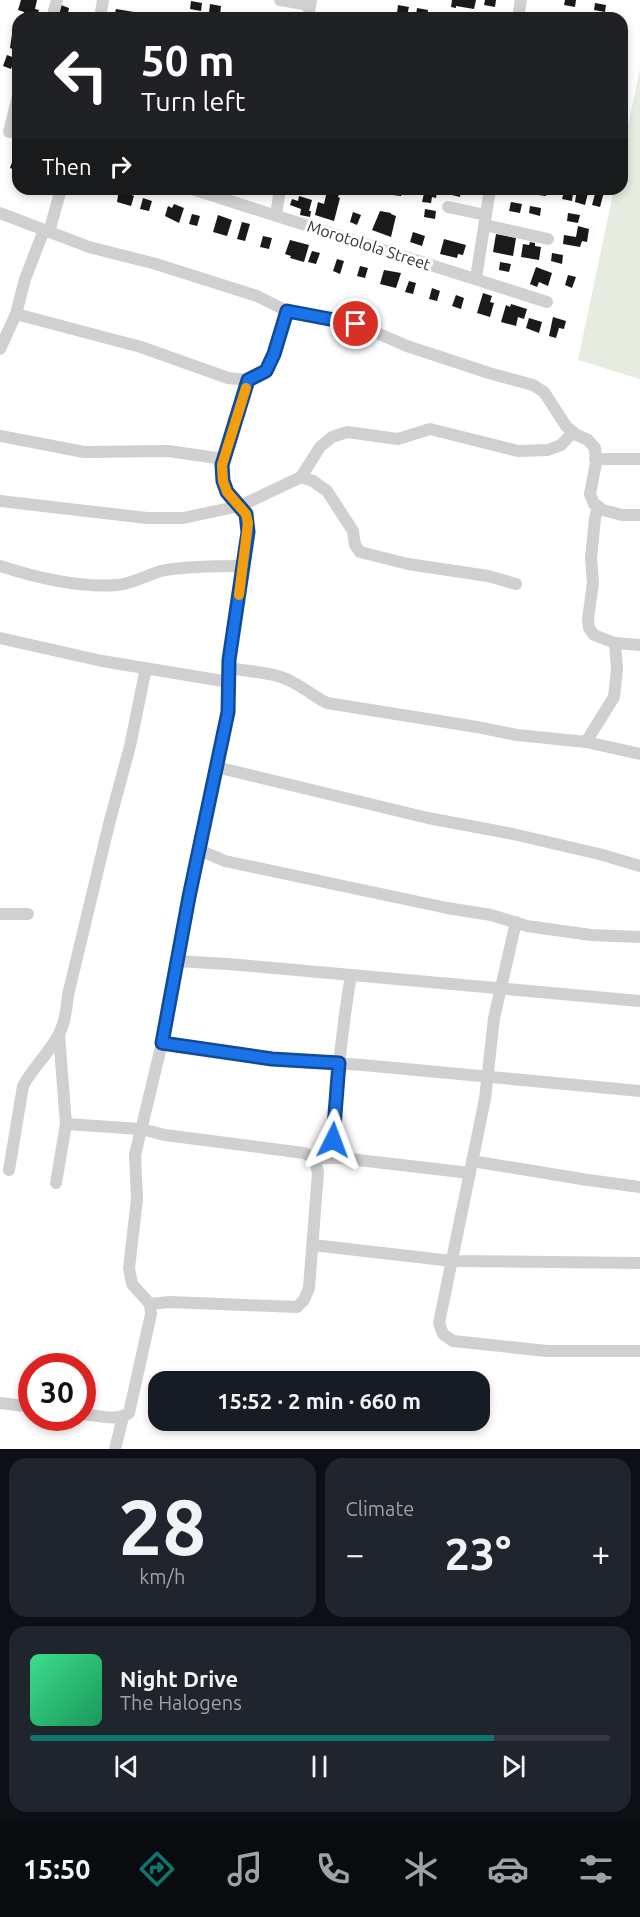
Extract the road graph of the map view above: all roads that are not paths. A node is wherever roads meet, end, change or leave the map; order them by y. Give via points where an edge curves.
1 (280, 0) edge
2 (310, 8) edge
3 (59, 195) edge
4 (211, 195) edge
5 (279, 195) edge
6 (489, 195) edge
7 (448, 207) dead end
8 (0, 213) edge
9 (276, 215) junction
10 (485, 220) junction
11 (46, 231) junction
12 (548, 239) dead end
13 (476, 278) junction
14 (547, 302) dead end
15 (287, 311) junction
16 (16, 314) junction
17 (0, 349) edge
18 (248, 380) junction
19 (573, 432) junction
20 (0, 436) edge
21 (224, 459) junction
22 (596, 459) junction
23 (640, 459) edge
24 (301, 477) junction
25 (0, 501) edge
26 (240, 506) junction
27 (598, 506) junction
28 (640, 515) edge
29 (0, 566) edge
30 (243, 566) junction
31 (516, 584) dead end
32 (0, 638) edge
33 (615, 643) junction
34 (640, 645) edge
35 (229, 668) junction
36 (146, 669) junction
37 (229, 682) junction
38 (586, 742) junction
39 (640, 754) edge
40 (216, 767) junction
41 (199, 850) junction
42 (640, 866) edge
43 (0, 914) edge
44 (28, 914) dead end
45 (516, 922) junction
46 (640, 937) edge
47 (176, 961) junction
48 (351, 975) junction
49 (501, 990) junction
50 (640, 1001) edge
51 (58, 1035) junction
52 (162, 1043) junction
53 (339, 1063) junction
54 (487, 1077) junction
55 (640, 1091) edge
56 (66, 1124) junction
57 (141, 1130) junction
58 (314, 1158) junction
59 (332, 1158) junction
60 (471, 1167) junction
61 (9, 1170) dead end
62 (56, 1184) dead end
63 (640, 1187) edge
64 (313, 1245) junction
65 (452, 1261) junction
66 (640, 1263) edge
67 (150, 1304) junction
68 (640, 1351) edge
69 (0, 1403) edge
70 (18, 1405) edge
71 (96, 1416) edge
72 (123, 1417) junction
73 (115, 1449) edge

1 - 2 street
3 - 11 street
4 - 9 street, Morotolola Street
5 - 9 street
6 - 10 street
7 - 10 street
8 - 11 street
9 - 13 street, Morotolola Street
10 - 12 street
10 - 13 street
11 - 15 street via 257,296
11 - 16 street via 25,279
13 - 14 street, Morotolola Street
15 - 18 street via 266,371
15 - 19 street via 356,324 407,346 533,385 544,392
16 - 17 street
16 - 18 street via 141,347 228,378
18 - 21 street
19 - 22 street via 595,448
19 - 24 street via 561,445 548,450 518,451 430,429 398,439 347,432 320,447
20 - 21 street via 84,452 168,451
21 - 26 street via 223,481
22 - 23 street
22 - 27 street via 590,494
24 - 26 street
24 - 31 street via 327,491 353,531 360,552
25 - 26 street via 147,518 183,518
26 - 30 street via 248,523
27 - 28 street via 622,515
27 - 33 street via 591,558 589,628 594,635
29 - 30 street via 90,585 120,585 163,571
30 - 35 street
32 - 36 street
33 - 34 street
33 - 38 street via 614,697
35 - 37 street
35 - 38 street via 278,676 327,703 517,735
36 - 37 street
36 - 51 street via 64,1023
37 - 40 street via 228,712
38 - 39 street
40 - 41 street
40 - 42 street
41 - 45 street via 225,861
41 - 47 street
43 - 44 street
45 - 46 street via 526,927 591,935
45 - 49 street
47 - 48 street
47 - 52 street
48 - 49 street
48 - 53 street
49 - 50 street
49 - 54 street
51 - 56 street
51 - 61 street via 23,1086
52 - 53 street via 272,1059
52 - 57 street
53 - 54 street
53 - 59 street
54 - 55 street
54 - 60 street
56 - 57 street
56 - 62 street
57 - 58 street via 304,1153
57 - 67 street via 135,1155 137,1200 129,1268 132,1284
58 - 59 street
58 - 64 street via 318,1172
59 - 60 street
60 - 63 street
60 - 65 street
64 - 65 street
64 - 67 street via 309,1288 297,1307
65 - 66 street
65 - 68 street via 439,1323 443,1334 453,1341 547,1352
67 - 72 street via 134,1394 129,1413
69 - 70 street
71 - 72 street
72 - 73 street

